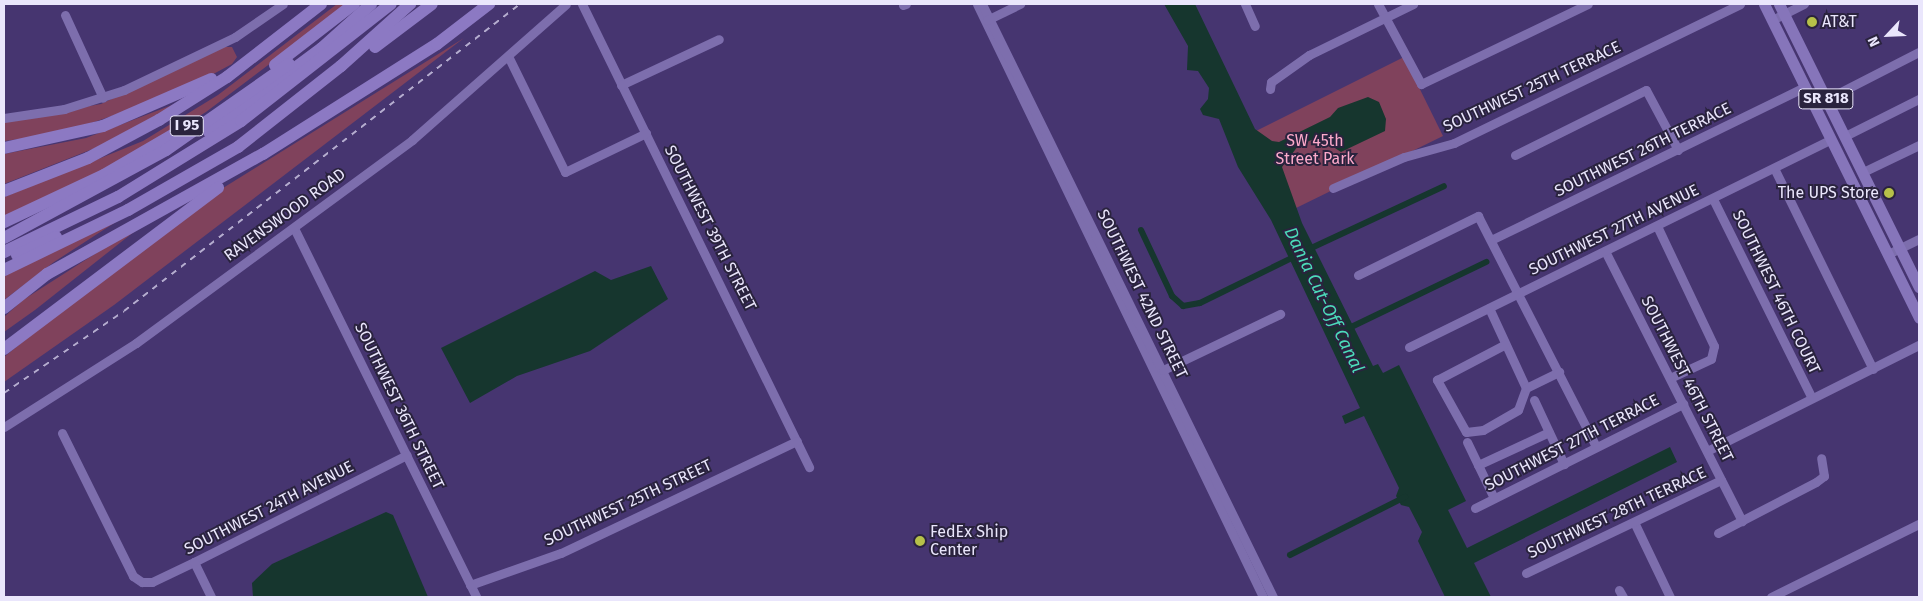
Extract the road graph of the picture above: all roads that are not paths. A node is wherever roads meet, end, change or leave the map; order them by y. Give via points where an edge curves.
1 (283, 4) edge
2 (321, 4) edge
3 (354, 4) edge
4 (370, 4) edge
5 (392, 4) edge
6 (402, 4) edge
7 (410, 4) edge
8 (432, 4) edge
9 (489, 4) edge
10 (566, 4) edge
11 (582, 4) edge
12 (977, 4) edge
13 (982, 4) edge
14 (1020, 4) edge
15 (1245, 4) edge
16 (1378, 4) edge
17 (1413, 4) edge
18 (1588, 4) edge
19 (1740, 4) edge
20 (1764, 4) edge
21 (1804, 4) edge
22 (1782, 9) edge
23 (65, 15) dead end
24 (1384, 18) junction
25 (988, 20) junction
26 (1772, 20) junction
27 (1255, 26) dead end
28 (719, 39) dead end
29 (278, 40) junction
30 (1919, 52) edge
31 (509, 58) junction
32 (621, 86) junction
33 (1805, 87) junction
34 (1270, 89) dead end
35 (310, 93) junction
36 (103, 98) junction
37 (1827, 99) junction
38 (1919, 100) edge
39 (4, 118) edge
40 (1822, 121) junction
41 (646, 133) junction
42 (1845, 136) junction
43 (1831, 139) junction
44 (1919, 145) edge
45 (4, 148) edge
46 (1678, 150) junction
47 (264, 154) junction
48 (1515, 155) dead end
49 (1854, 155) junction
50 (1774, 168) junction
51 (1863, 172) junction
52 (1333, 188) dead end
53 (4, 191) edge
54 (1712, 199) junction
55 (4, 222) edge
56 (1657, 226) junction
57 (294, 228) junction
58 (1087, 235) junction
59 (4, 238) edge
60 (1493, 239) junction
61 (1919, 239) edge
62 (4, 242) edge
63 (1101, 244) junction
64 (1900, 248) junction
65 (1605, 250) junction
66 (4, 252) edge
67 (1888, 254) junction
68 (6, 268) edge
69 (1358, 275) dead end
70 (1919, 287) edge
71 (1520, 293) junction
72 (4, 308) edge
73 (1489, 308) junction
74 (1280, 314) dead end
75 (1919, 318) edge
76 (1504, 345) junction
77 (1919, 345) edge
78 (1409, 347) dead end
79 (4, 349) edge
80 (1873, 368) junction
81 (1163, 370) junction
82 (1559, 372) junction
83 (1670, 378) junction
84 (1526, 388) junction
85 (1812, 398) junction
86 (1534, 400) dead end
87 (1683, 404) junction
88 (1176, 418) junction
89 (4, 427) edge
90 (1192, 431) junction
91 (1549, 432) junction
92 (62, 433) dead end
93 (797, 441) junction
94 (1467, 442) dead end
95 (1596, 447) junction
96 (1707, 451) junction
97 (407, 455) junction
98 (1820, 458) dead end
99 (1564, 464) junction
100 (1478, 465) junction
101 (809, 466) dead end
102 (1721, 480) junction
103 (1494, 498) junction
104 (1475, 508) dead end
105 (1742, 521) junction
106 (1634, 522) junction
107 (1919, 524) edge
108 (1718, 533) dead end
109 (194, 562) junction
110 (1526, 573) dead end
111 (470, 585) junction
112 (211, 597) edge
113 (476, 597) edge
114 (1264, 597) edge
115 (1273, 597) edge
116 (1670, 597) edge
117 (1771, 597) edge

1 - 36 street via 235,37
2 - 29 highway
3 - 55 highway, I 95 via 177,133 104,174
4 - 59 highway via 166,150
4 - 62 highway via 267,91 169,160
5 - 66 highway via 241,121 118,197
6 - 68 highway via 240,138 144,195
7 - 35 highway
8 - 35 highway
9 - 47 highway via 437,44
10 - 31 street, RAVENSWOOD ROAD
11 - 32 street, SOUTHWEST 39TH STREET
12 - 25 street, SOUTHWEST 42ND STREET
13 - 25 street, SOUTHWEST 42ND STREET
14 - 25 street
15 - 27 street
16 - 24 street
17 - 24 street
18 - 24 street via 1421,84
19 - 52 street, SOUTHWEST 25TH TERRACE via 1454,143 1404,157
20 - 26 main road, SR 818
21 - 22 street
22 - 26 street
22 - 37 main road, SR 818
23 - 36 street
24 - 34 street via 1309,55 1271,82
25 - 58 street, SOUTHWEST 42ND STREET
25 - 63 street, SOUTHWEST 42ND STREET
26 - 33 main road, SR 818
28 - 32 street
29 - 45 highway via 209,80 143,112 76,134
29 - 53 highway via 205,92 136,134
30 - 37 street
31 - 41 street via 565,172
31 - 57 street, RAVENSWOOD ROAD via 412,140
32 - 41 street, SOUTHWEST 39TH STREET
33 - 40 main road, SR 818
33 - 46 street, SOUTHWEST 26TH TERRACE
35 - 68 highway via 256,135 196,172
36 - 39 street via 54,112
37 - 42 main road, SR 818
38 - 42 street
40 - 42 main road
40 - 43 main road, SR 818
41 - 93 street, SOUTHWEST 39TH STREET
42 - 49 main road, SR 818
43 - 49 main road
43 - 50 street, SOUTHWEST 27TH AVENUE
43 - 67 main road, SR 818
44 - 51 street
46 - 48 street via 1646,90
46 - 60 street, SOUTHWEST 26TH TERRACE
47 - 72 highway via 47,274
47 - 79 highway
49 - 51 main road, SR 818
50 - 54 street, SOUTHWEST 27TH AVENUE
50 - 80 street
51 - 64 main road, SR 818
54 - 56 street, SOUTHWEST 27TH AVENUE
54 - 85 street, SOUTHWEST 46TH COURT
56 - 65 street, SOUTHWEST 27TH AVENUE
56 - 83 street, SOUTHWEST 27TH TERRACE via 1714,355
57 - 89 street, RAVENSWOOD ROAD via 136,343
57 - 97 street, SOUTHWEST 36TH STREET
58 - 63 street
58 - 88 street, SOUTHWEST 42ND STREET
60 - 69 street via 1478,216
60 - 71 street via 1513,287
61 - 64 street
63 - 81 street, SOUTHWEST 42ND STREET
64 - 67 street
64 - 70 main road, SR 818
65 - 71 street, SOUTHWEST 27TH AVENUE
65 - 83 street, SOUTHWEST 46TH STREET
67 - 75 main road, SR 818
71 - 73 street, SOUTHWEST 27TH AVENUE
71 - 82 street
73 - 76 street
73 - 78 street, SOUTHWEST 27TH AVENUE
74 - 81 street
76 - 84 street
76 - 84 street via 1437,380 1460,428 1470,433 1482,430 1518,410
77 - 80 street
80 - 85 street
81 - 90 street, SOUTHWEST 42ND STREET
82 - 84 street
82 - 95 street
83 - 87 street, SOUTHWEST 46TH STREET
85 - 96 street
86 - 91 street
87 - 95 street, SOUTHWEST 27TH TERRACE
87 - 96 street, SOUTHWEST 46TH STREET
88 - 90 street
88 - 114 street, SOUTHWEST 42ND STREET
90 - 115 street, SOUTHWEST 42ND STREET
91 - 99 street
91 - 100 street
92 - 109 street, SOUTHWEST 24TH AVENUE via 133,576 142,582 152,582
93 - 101 street, SOUTHWEST 39TH STREET
93 - 111 street, SOUTHWEST 25TH STREET via 561,553
94 - 100 street
95 - 99 street, SOUTHWEST 27TH TERRACE
96 - 102 street, SOUTHWEST 46TH STREET
97 - 109 street, SOUTHWEST 24TH AVENUE
97 - 111 street, SOUTHWEST 36TH STREET
98 - 105 street via 1824,476
99 - 103 street, SOUTHWEST 27TH TERRACE
100 - 103 street
102 - 105 street, SOUTHWEST 46TH STREET
102 - 106 street, SOUTHWEST 28TH TERRACE
103 - 104 street, SOUTHWEST 27TH TERRACE
105 - 108 street
106 - 110 street, SOUTHWEST 28TH TERRACE
106 - 116 street
107 - 117 street
109 - 112 street
111 - 113 street, SOUTHWEST 36TH STREET

